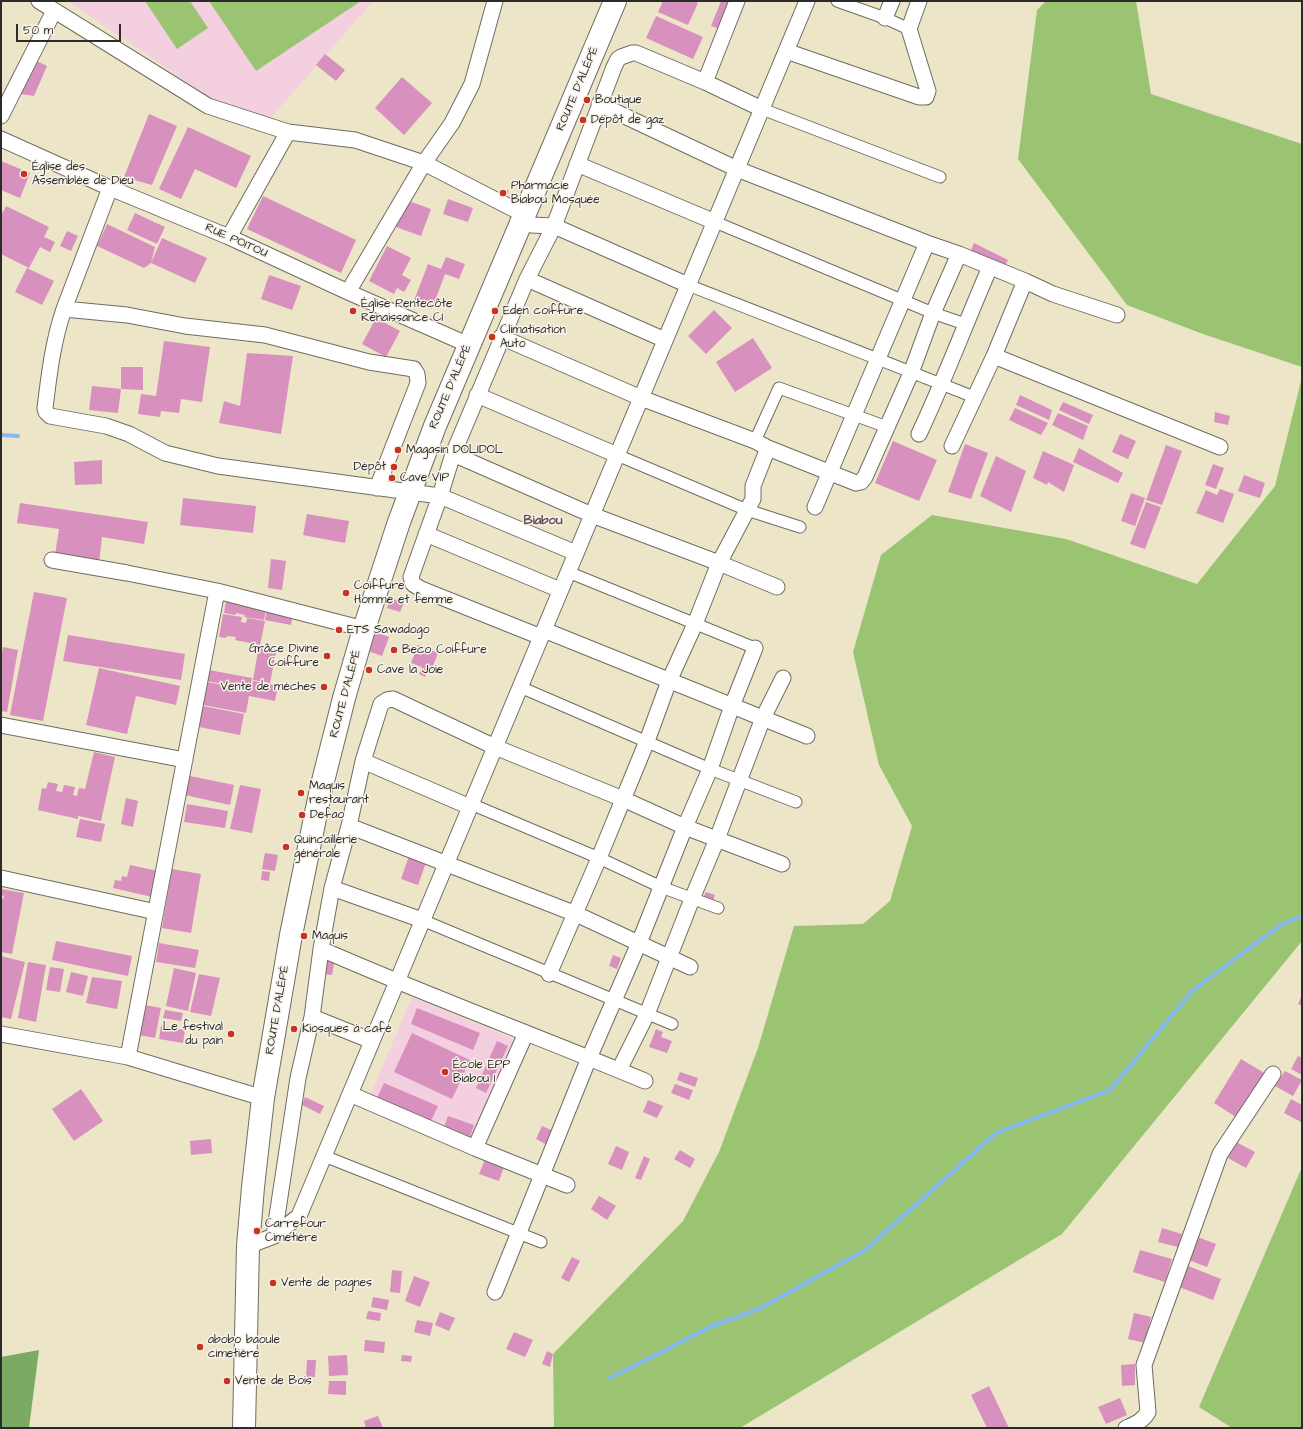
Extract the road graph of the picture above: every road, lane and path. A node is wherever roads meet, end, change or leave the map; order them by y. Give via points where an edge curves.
1 (39, 1) edge
2 (494, 1) edge
3 (615, 1) edge
4 (737, 1) edge
5 (807, 1) edge
6 (836, 1) edge
7 (892, 1) edge
8 (919, 1) edge
9 (54, 11) junction
10 (885, 18) junction
11 (909, 29) junction
12 (786, 51) junction
13 (705, 82) junction
14 (599, 104) junction
15 (762, 109) junction
16 (1, 116) edge
17 (288, 132) junction
18 (1, 140) edge
19 (424, 163) junction
20 (577, 164) junction
21 (737, 169) junction
22 (940, 177) dead end
23 (110, 188) junction
24 (523, 218) junction
25 (715, 222) junction
26 (554, 226) junction
27 (229, 237) junction
28 (927, 243) junction
29 (959, 254) junction
30 (990, 267) junction
31 (527, 279) junction
32 (1025, 281) junction
33 (688, 285) junction
34 (348, 292) junction
35 (903, 300) junction
36 (64, 309) junction
37 (934, 313) junction
38 (1117, 315) dead end
39 (966, 324) junction
40 (501, 337) junction
41 (665, 340) junction
42 (469, 345) junction
43 (994, 356) junction
44 (878, 359) junction
45 (911, 373) junction
46 (942, 384) junction
47 (477, 395) junction
48 (974, 397) junction
49 (641, 398) junction
50 (855, 416) junction
51 (887, 428) junction
52 (919, 434) dead end
53 (762, 445) junction
54 (952, 446) dead end
55 (1220, 447) dead end
56 (453, 454) junction
57 (617, 455) junction
58 (831, 473) junction
59 (377, 488) junction
60 (410, 492) junction
61 (440, 496) junction
62 (815, 507) dead end
63 (747, 510) junction
64 (592, 515) junction
65 (800, 527) dead end
66 (426, 534) junction
67 (576, 553) junction
68 (52, 560) dead end
69 (719, 563) junction
70 (568, 572) junction
71 (777, 587) dead end
72 (560, 590) junction
73 (217, 591) junction
74 (695, 624) junction
75 (364, 629) junction
76 (542, 634) junction
77 (755, 648) joint
78 (783, 678) dead end
79 (669, 681) junction
80 (520, 687) junction
81 (732, 706) junction
82 (763, 718) junction
83 (1, 724) edge
84 (806, 736) dead end
85 (648, 741) junction
86 (495, 747) junction
87 (185, 760) junction
88 (363, 761) junction
89 (710, 769) junction
90 (739, 780) junction
91 (623, 799) junction
92 (796, 802) dead end
93 (470, 806) junction
94 (349, 826) junction
95 (685, 826) junction
96 (717, 839) junction
97 (599, 858) junction
98 (446, 864) junction
99 (782, 864) dead end
100 (1, 878) edge
101 (661, 887) junction
102 (332, 888) junction
103 (692, 899) junction
104 (718, 908) dead end
105 (156, 912) junction
106 (576, 914) junction
107 (422, 920) junction
108 (639, 943) junction
109 (321, 949) junction
110 (669, 957) junction
111 (690, 967) dead end
112 (549, 974) junction
113 (397, 982) junction
114 (613, 1001) junction
115 (647, 1014) junction
116 (312, 1017) junction
117 (672, 1024) dead end
118 (526, 1033) junction
119 (1, 1034) edge
120 (372, 1040) junction
121 (128, 1058) junction
122 (590, 1058) junction
123 (619, 1070) junction
124 (1273, 1074) dead end
125 (645, 1081) dead end
126 (350, 1094) junction
127 (263, 1098) junction
128 (475, 1148) junction
129 (324, 1156) junction
130 (542, 1175) junction
131 (567, 1185) dead end
132 (519, 1232) junction
133 (274, 1236) junction
134 (541, 1242) dead end
135 (248, 1246) junction
136 (495, 1292) dead end
137 (244, 1428) edge
138 (1126, 1428) edge

1 - 9 street
2 - 19 street via 472,84 452,123
3 - 24 main road, ROUTE D'ALÉPÉ
4 - 13 street
5 - 12 street
6 - 10 street
7 - 10 street
8 - 11 street
9 - 16 street
9 - 17 street via 208,106
10 - 11 street
11 - 12 street via 928,91 926,97 919,97
12 - 15 street
13 - 14 street via 636,53 626,54 618,59
13 - 15 street
14 - 20 street
14 - 21 street
15 - 21 street
15 - 22 street
17 - 19 street via 355,140
17 - 27 street
18 - 23 street, RUE POITOU
19 - 24 street
19 - 34 street
20 - 25 street
20 - 26 street
21 - 25 street
21 - 28 street
23 - 27 street, RUE POITOU
23 - 36 street
24 - 26 street via 531,225
24 - 42 main road, ROUTE D'ALÉPÉ
25 - 33 street
25 - 35 street
26 - 31 street
26 - 33 street
27 - 34 street, RUE POITOU
28 - 29 street
28 - 35 street
29 - 30 street
29 - 37 street
30 - 32 street
30 - 39 street
31 - 40 street
31 - 41 street
32 - 38 street via 1053,294
32 - 43 street
33 - 41 street
33 - 44 street
34 - 42 street, RUE POITOU
35 - 37 street
35 - 44 street
36 - 59 street via 50,371 45,408 50,416 106,426 129,434 165,453 218,466
36 - 59 street via 127,315 185,326 265,336 369,362 414,369 418,383
37 - 39 street
37 - 45 street
39 - 46 street
40 - 47 street
40 - 49 street
41 - 49 street
42 - 60 main road, ROUTE D'ALÉPÉ
43 - 48 street
43 - 55 street
44 - 45 street
44 - 50 street
45 - 46 street
45 - 51 street
46 - 48 street
46 - 52 street
47 - 56 street
47 - 57 street
48 - 54 street
49 - 53 street
49 - 57 street
50 - 51 street
50 - 53 street via 779,388
50 - 58 street
51 - 58 street via 861,482 856,483
53 - 58 street
53 - 63 street via 753,486 753,499
56 - 61 street
56 - 64 street
57 - 63 street
57 - 64 street
58 - 62 street
59 - 60 street
60 - 61 street
60 - 75 main road, ROUTE D'ALÉPÉ
61 - 66 street
61 - 67 street
63 - 65 street
63 - 69 street
64 - 67 street
64 - 69 street
66 - 72 street
66 - 76 street via 411,577 413,584
67 - 70 street
68 - 73 street
69 - 71 street
69 - 74 street
70 - 72 street
70 - 74 street
72 - 76 street
73 - 75 street
73 - 87 street
74 - 77 street
74 - 79 street
75 - 127 main road, ROUTE D'ALÉPÉ via 321,789
76 - 79 street
76 - 80 street
77 - 81 street
78 - 82 street
79 - 81 street
79 - 85 street
80 - 85 street
80 - 86 street
81 - 82 street
81 - 89 street
82 - 84 street
82 - 90 street
83 - 87 street
85 - 89 street
85 - 91 street
86 - 88 street via 393,700 387,700 380,704
86 - 91 street
86 - 93 street
87 - 105 street
88 - 93 street
88 - 94 street
89 - 90 street
89 - 95 street
90 - 92 street
90 - 96 street
91 - 95 street
91 - 97 street
93 - 97 street
93 - 98 street
94 - 98 street
94 - 102 street
95 - 96 street
95 - 101 street
96 - 99 street
96 - 103 street
97 - 101 street
97 - 106 street
98 - 106 street
98 - 107 street
100 - 105 street
101 - 103 street
101 - 108 street
102 - 107 street
102 - 109 street
103 - 104 street
103 - 110 street
105 - 121 street
106 - 108 street
106 - 112 street
107 - 112 street
107 - 113 street
108 - 110 street
108 - 114 street
109 - 113 street
109 - 116 street
110 - 111 street
110 - 115 street
112 - 114 street
113 - 118 street
113 - 120 street
114 - 115 street
114 - 122 street
115 - 117 street
115 - 123 street
116 - 120 street
116 - 133 street via 298,1078
118 - 122 street
118 - 128 street
119 - 121 street
120 - 126 street
121 - 127 street
122 - 123 street
122 - 130 street
123 - 125 street
124 - 138 street via 1220,1154 1144,1365 1148,1412 1145,1419
126 - 128 street
126 - 129 street
127 - 135 main road, ROUTE D'ALÉPÉ
128 - 130 street
129 - 132 street
129 - 133 street via 299,1216
130 - 131 street
130 - 132 street
132 - 134 street
132 - 136 street
133 - 135 street
135 - 137 main road, ROUTE D'ALÉPÉ

